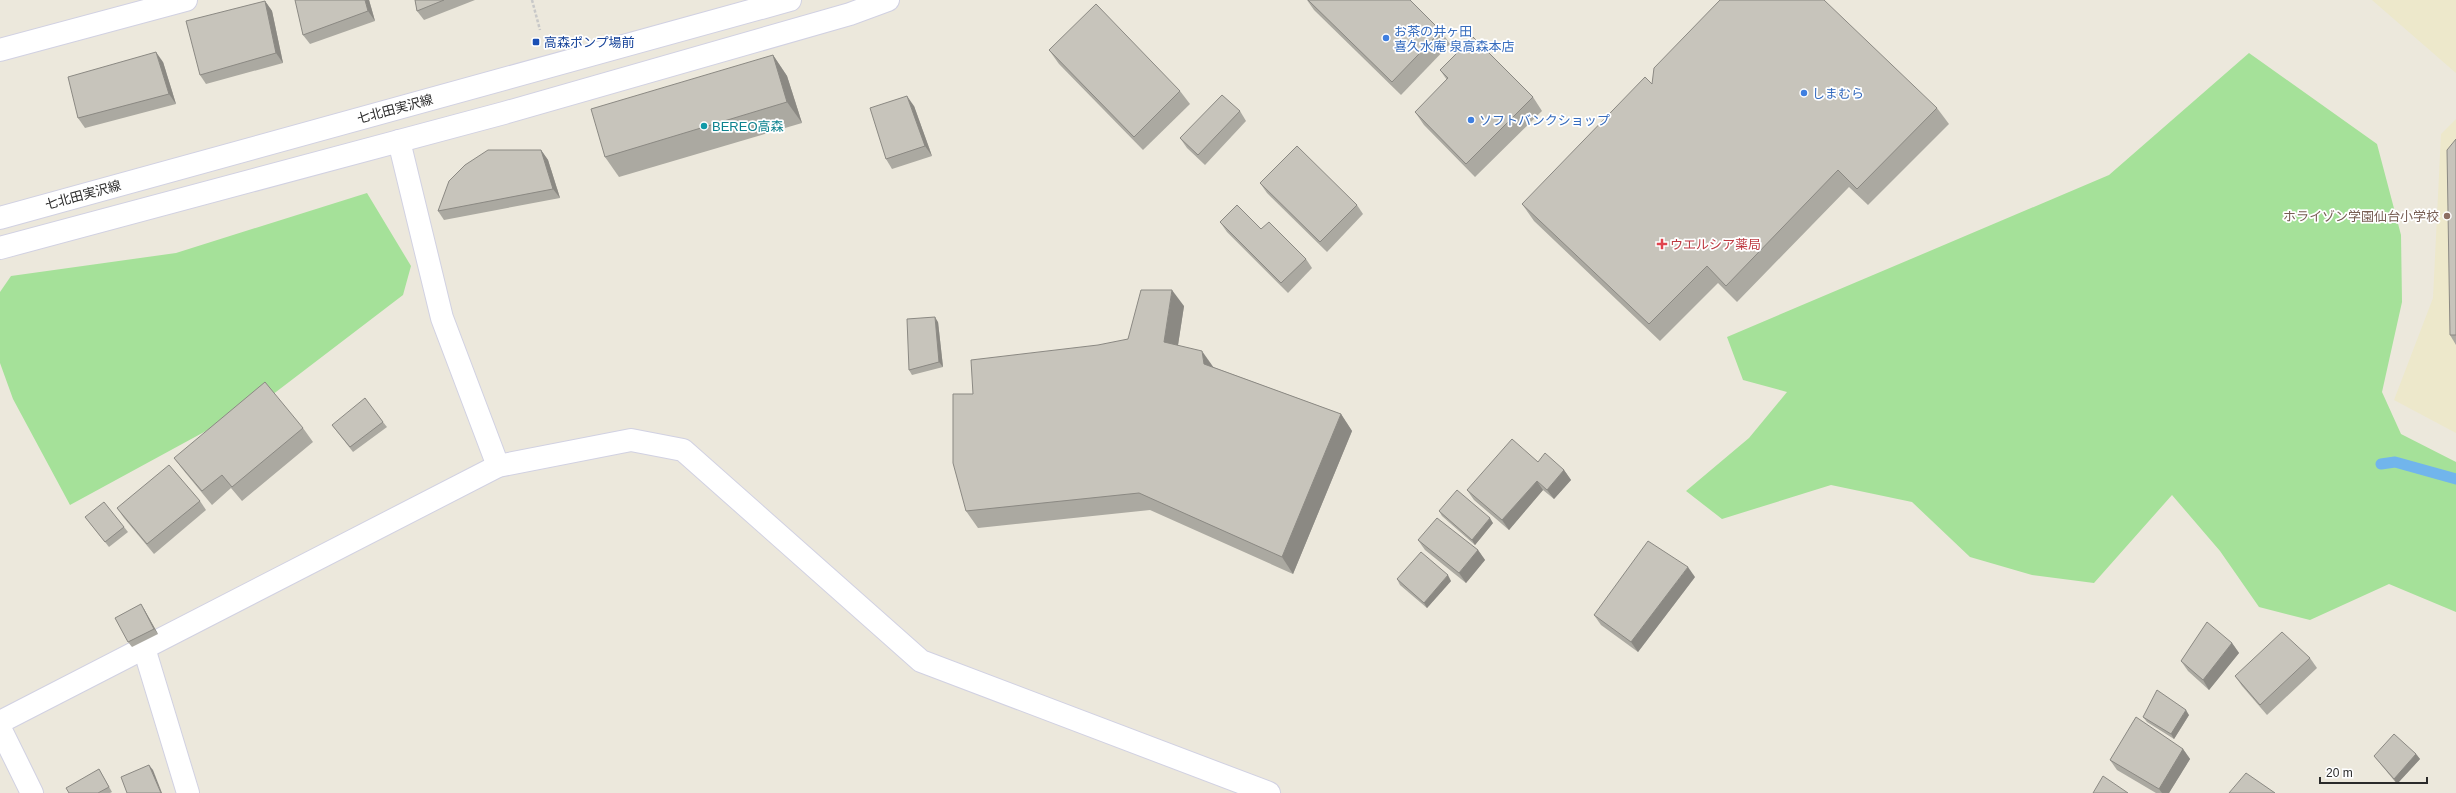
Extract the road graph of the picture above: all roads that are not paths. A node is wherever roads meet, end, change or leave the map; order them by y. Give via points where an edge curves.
1 (186, 0) edge
2 (790, 0) edge
3 (888, 0) edge
4 (0, 50) edge
5 (399, 141) junction
6 (0, 218) edge
7 (0, 248) edge
8 (498, 466) junction
9 (144, 648) junction
10 (0, 722) edge
11 (0, 728) edge
12 (32, 793) edge
13 (188, 793) edge
14 (1269, 793) edge

1 - 4 street
2 - 6 street, 七北田実沢線
3 - 5 street via 842,17
5 - 7 street
5 - 8 street via 442,318
8 - 9 street
8 - 14 street via 631,440 683,450 921,662
9 - 10 street
9 - 13 street
11 - 12 street

